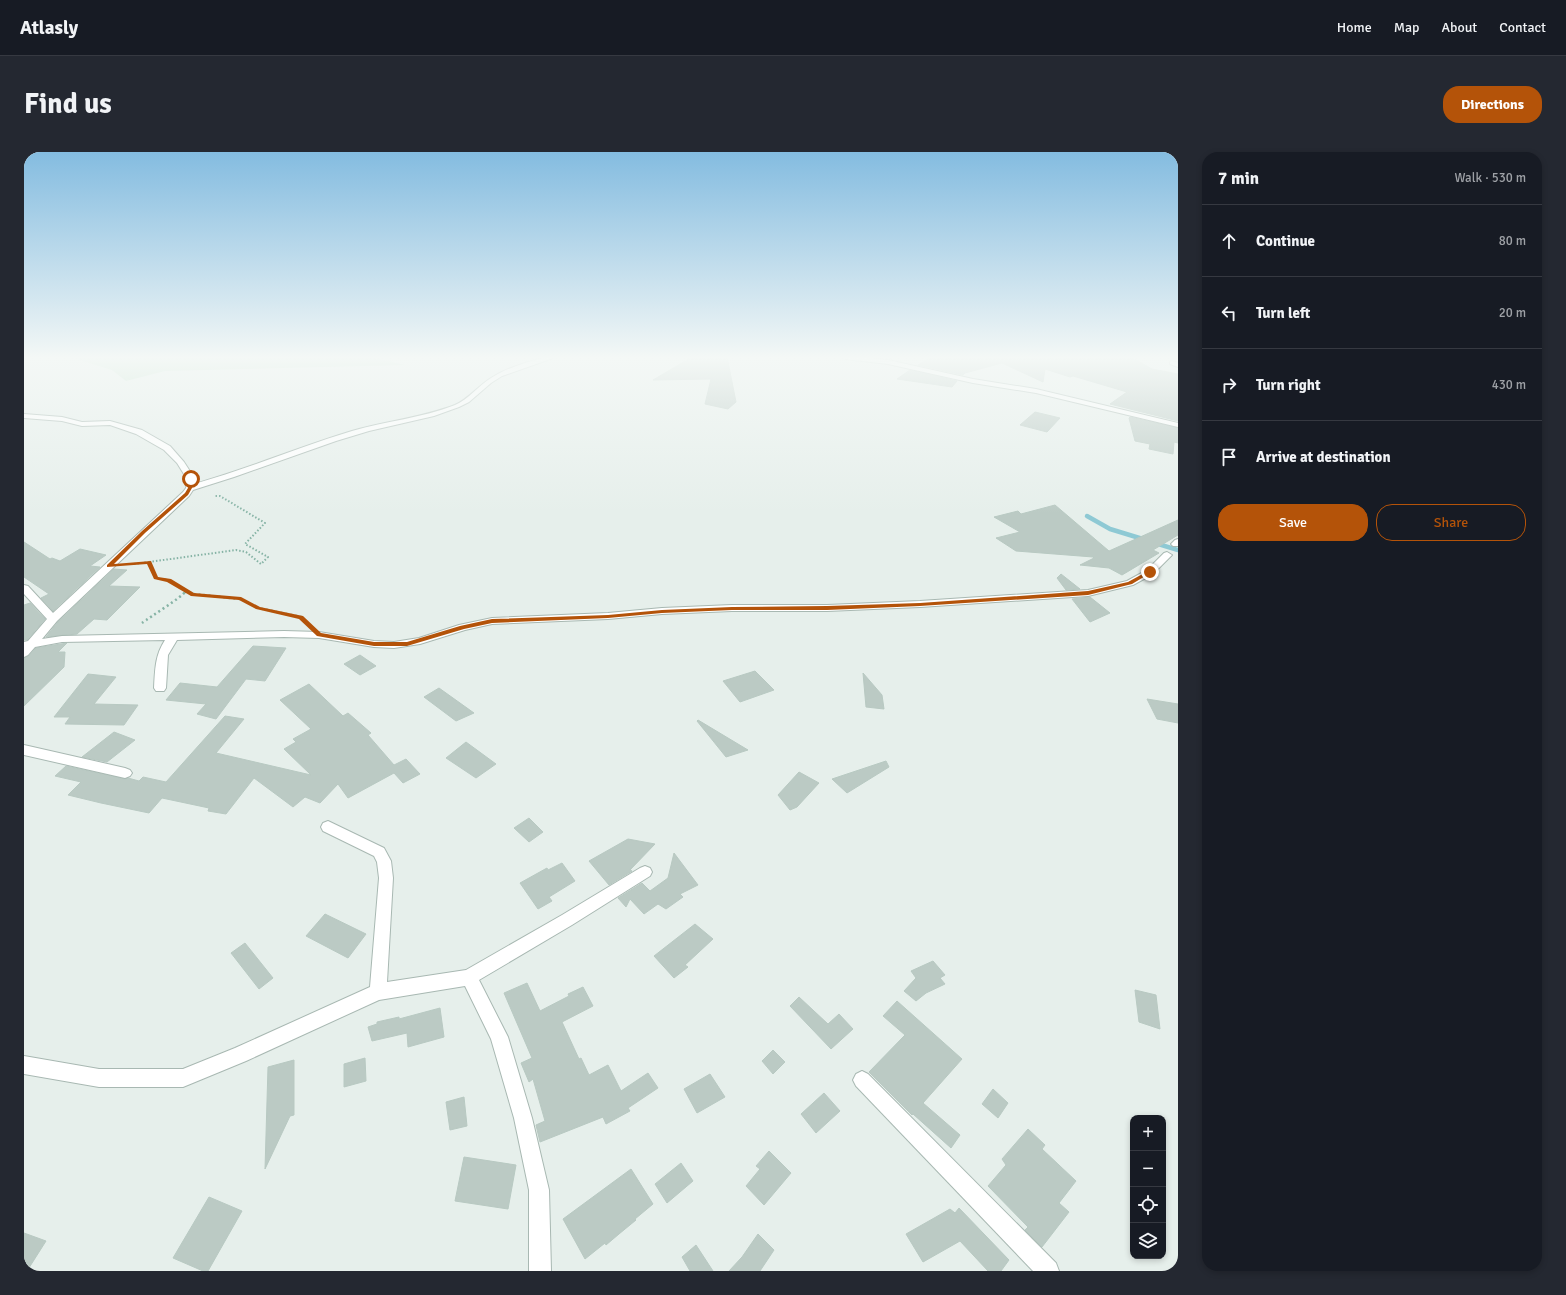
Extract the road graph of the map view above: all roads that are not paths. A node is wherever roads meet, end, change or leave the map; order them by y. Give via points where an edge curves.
1 (448, 409) edge
2 (1115, 409) edge
3 (24, 416) edge
4 (1178, 425) edge
5 (188, 491) junction
6 (1178, 556) edge
7 (24, 588) edge
8 (53, 619) junction
9 (174, 637) junction
10 (28, 644) edge
11 (24, 654) edge
12 (160, 688) dead end
13 (24, 750) edge
14 (125, 773) dead end
15 (328, 827) dead end
16 (645, 872) dead end
17 (469, 977) junction
18 (378, 992) junction
19 (24, 1065) edge
20 (862, 1080) dead end
21 (540, 1271) edge
22 (1048, 1271) edge

1 - 5 street via 354,433
2 - 4 street
3 - 5 street via 62,419 82,424 105,423 139,432 167,448 180,462 191,479
5 - 8 street
6 - 9 street via 1166,555 1150,572 1130,583 1088,593 920,604 827,608 732,608 492,621 400,645 374,644 319,635
7 - 8 street
8 - 10 street
9 - 10 street via 62,639
9 - 12 street via 165,647 161,658
10 - 11 street
13 - 14 street
15 - 18 street via 378,852 384,861 386,878
16 - 17 street
17 - 18 street
17 - 21 street via 498,1037 522,1118 539,1190
18 - 19 street via 182,1078 99,1078
20 - 22 street

